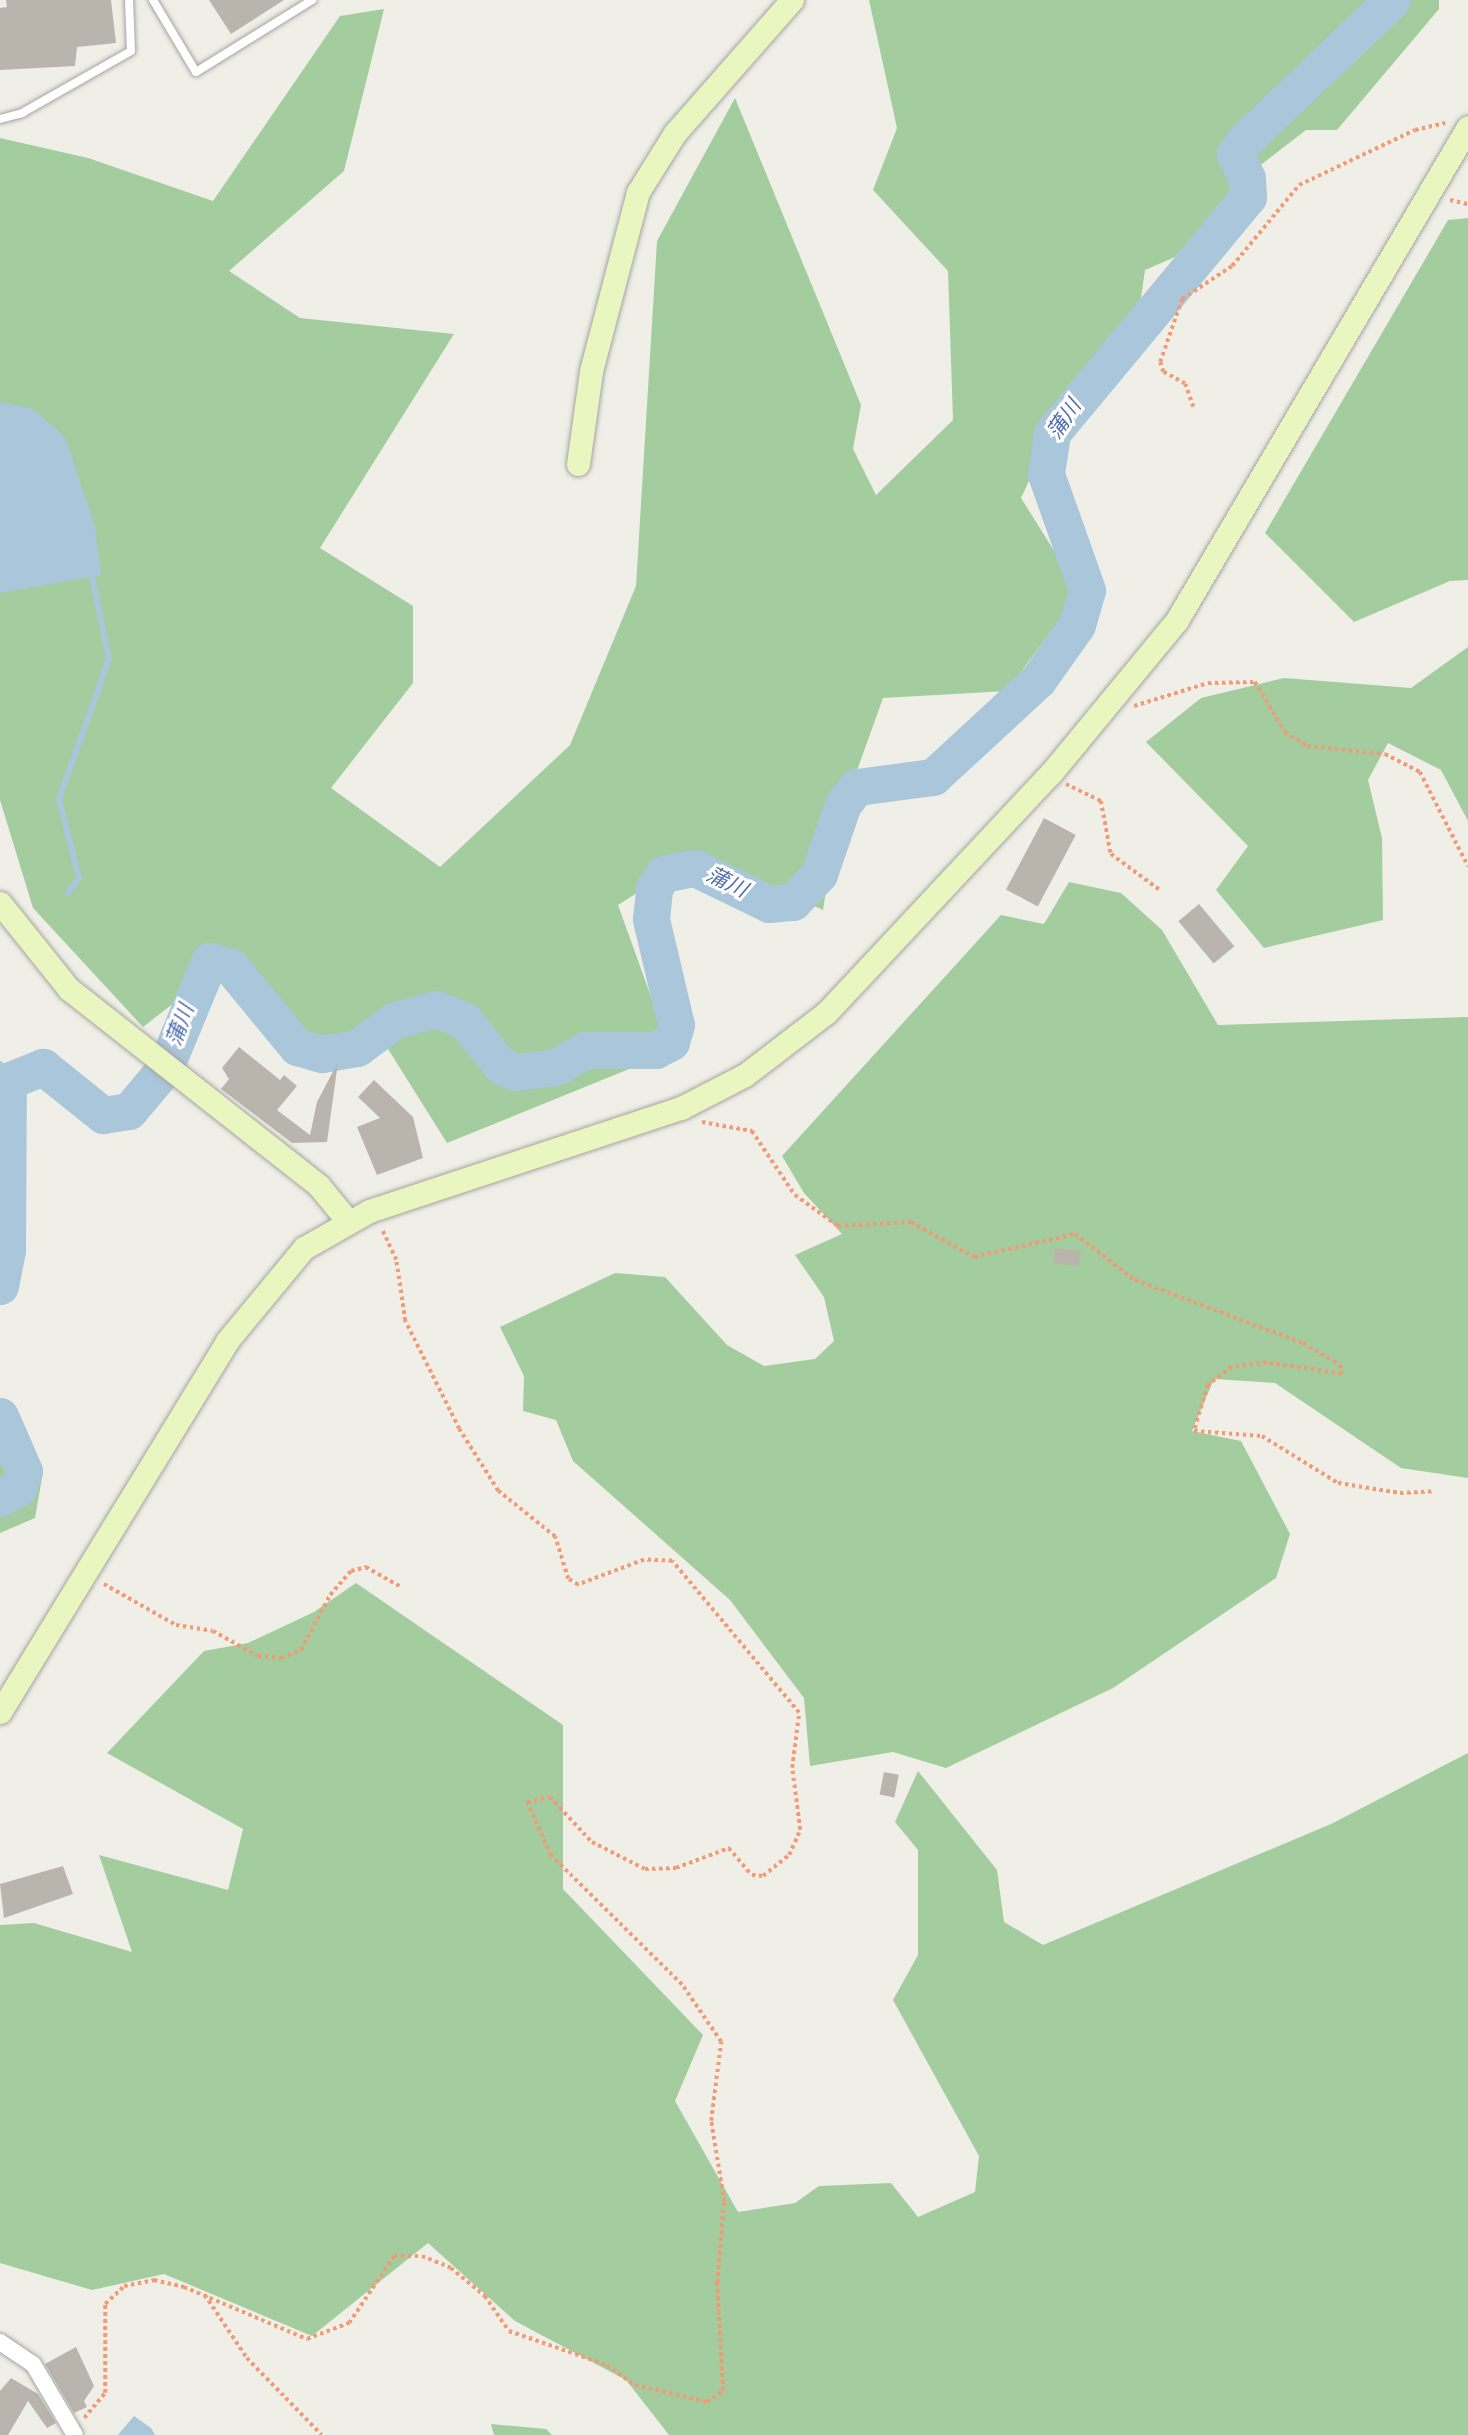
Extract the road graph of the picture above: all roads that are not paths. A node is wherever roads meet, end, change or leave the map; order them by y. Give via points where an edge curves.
1 (129, 0) edge
2 (153, 0) edge
3 (312, 0) edge
4 (792, 0) edge
5 (0, 119) edge
6 (1460, 125) edge
7 (578, 464) dead end
8 (2, 911) edge
9 (347, 1220) junction
10 (0, 1712) edge
11 (0, 2342) edge
12 (74, 2432) edge

1 - 5 lane via 131,51 22,113
2 - 3 lane via 197,72
4 - 7 street via 675,133 638,192 591,371
6 - 9 street via 1177,620 1051,774 827,1012 745,1075 684,1106
8 - 9 street via 48,968 320,1186
9 - 10 street via 304,1248 253,1302
11 - 12 street via 33,2364

